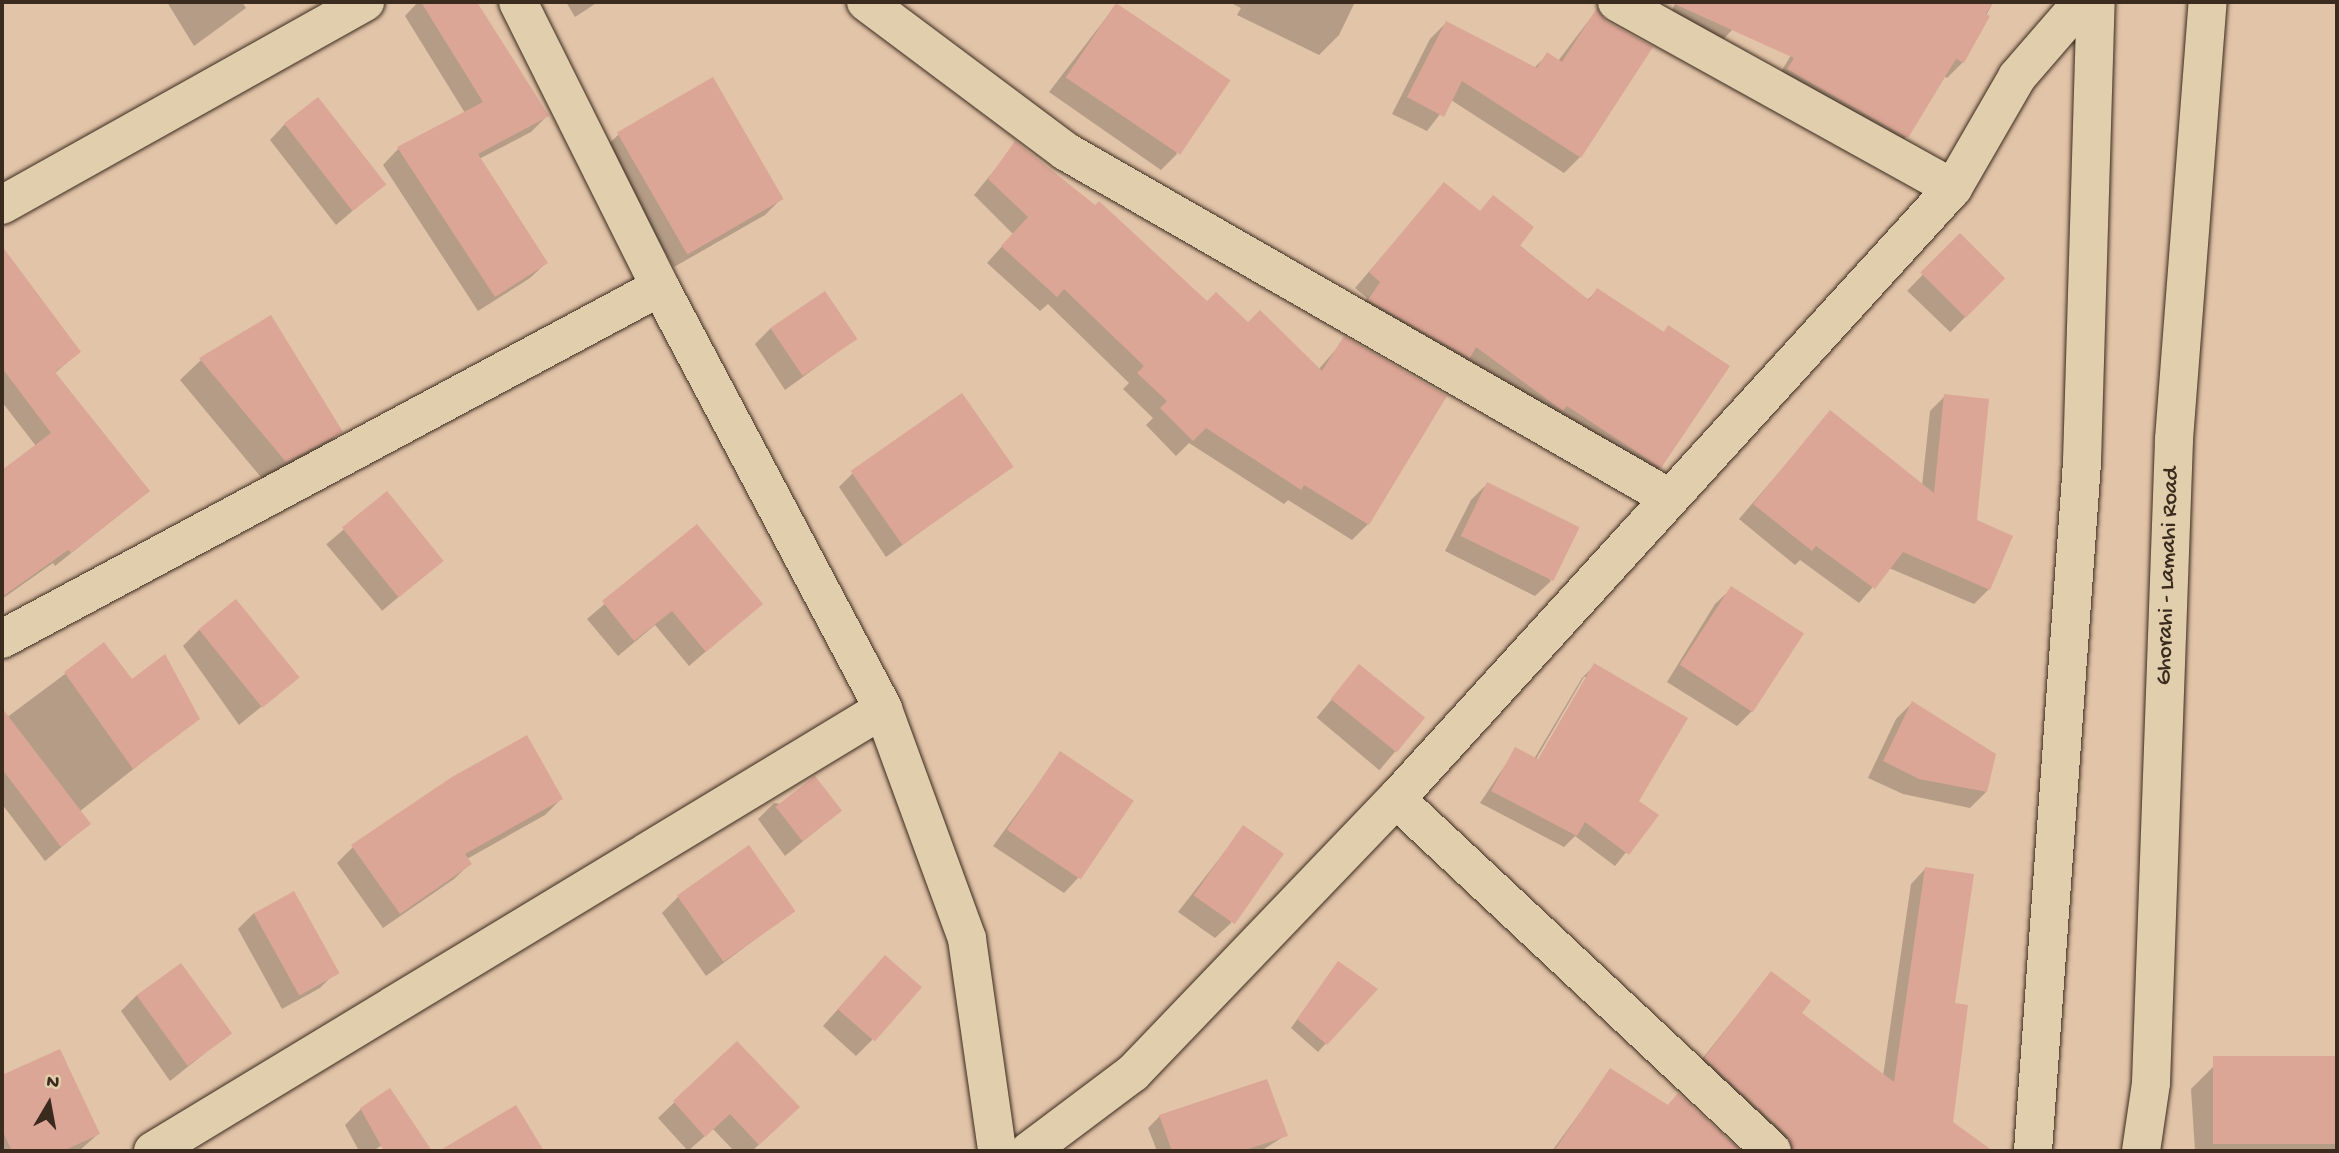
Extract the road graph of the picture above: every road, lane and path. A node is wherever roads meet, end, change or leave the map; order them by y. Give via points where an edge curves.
1 (365, 2) edge
2 (518, 2) edge
3 (866, 2) edge
4 (1617, 2) edge
5 (2082, 2) edge
6 (2096, 2) edge
7 (2208, 2) edge
8 (1953, 188) junction
9 (2, 205) edge
10 (660, 287) junction
11 (1668, 497) junction
12 (2, 639) edge
13 (883, 709) junction
14 (1396, 799) junction
15 (153, 1151) edge
16 (997, 1151) edge
17 (1029, 1151) edge
18 (1772, 1151) edge
19 (2033, 1151) edge
20 (2141, 1151) edge

1 - 9 street
2 - 10 street
3 - 11 street via 1065,150
4 - 8 street
5 - 8 street via 2017,77
6 - 19 street via 2082,463
7 - 20 street, Ghorahi - Lamahi Road via 2174,439 2151,1083
8 - 11 street
10 - 12 street
10 - 13 street
11 - 14 street
13 - 15 street
13 - 16 street via 967,939
14 - 17 street via 1133,1073
14 - 18 street

